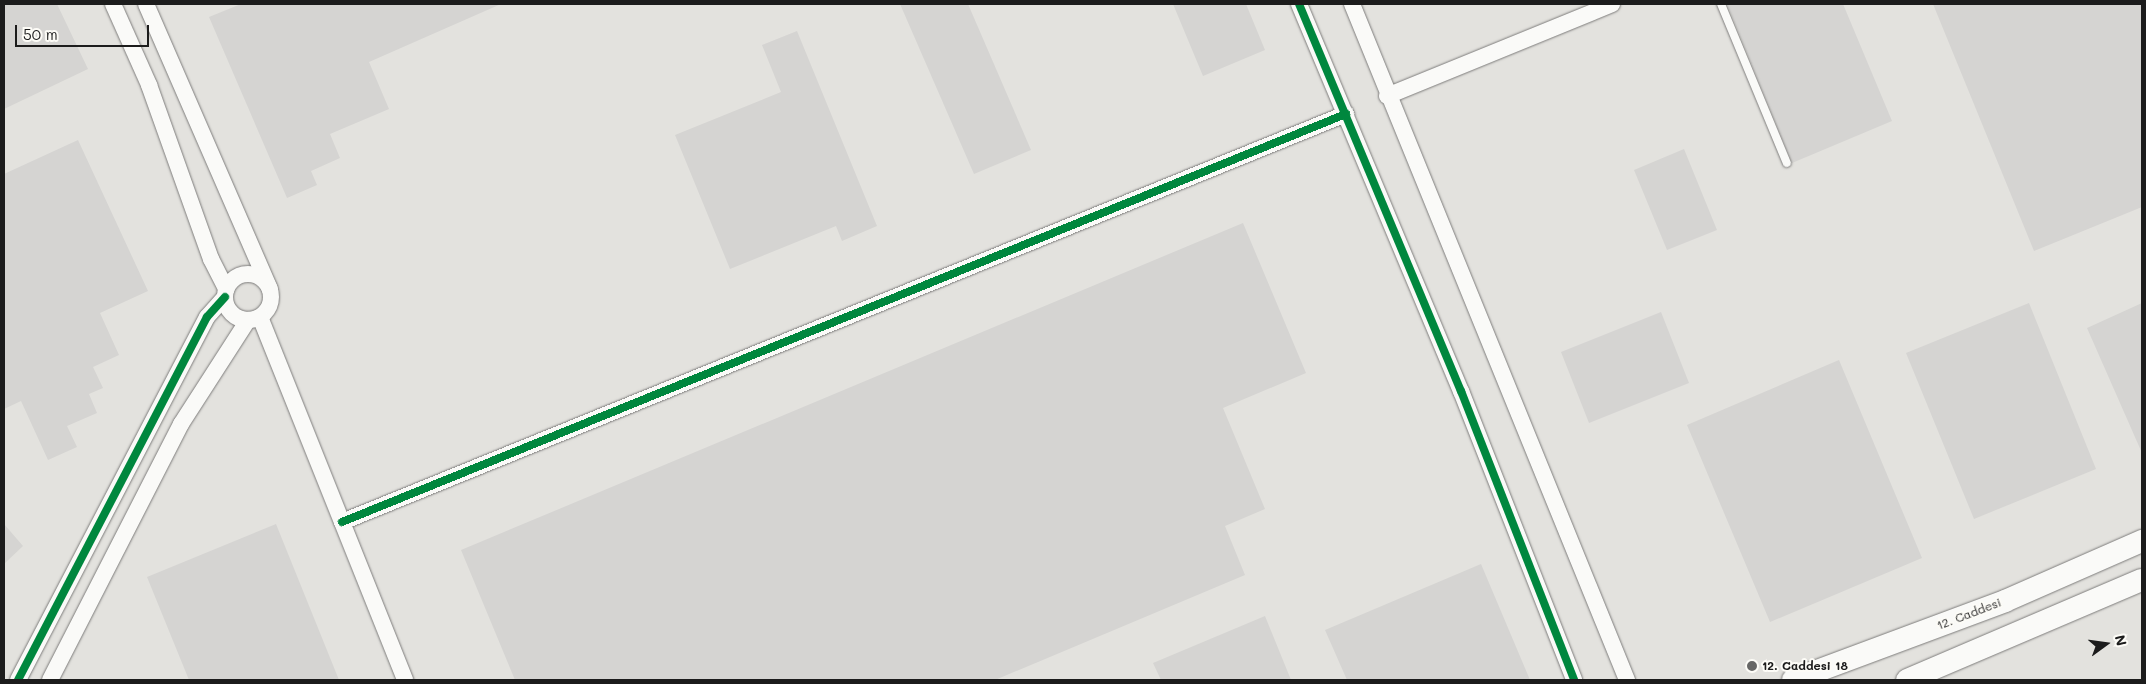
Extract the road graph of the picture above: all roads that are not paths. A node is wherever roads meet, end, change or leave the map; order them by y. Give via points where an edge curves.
1 (113, 4) edge
2 (146, 4) edge
3 (1299, 4) edge
4 (1352, 4) edge
5 (1612, 4) edge
6 (1721, 4) edge
7 (1387, 96) junction
8 (1346, 114) junction
9 (1787, 163) dead end
10 (270, 289) junction
11 (226, 293) junction
12 (254, 318) junction
13 (342, 522) junction
14 (2142, 541) edge
15 (2142, 580) edge
16 (18, 680) edge
17 (50, 680) edge
18 (405, 680) edge
19 (1574, 680) edge
20 (1627, 680) edge
21 (1793, 680) edge
22 (1907, 680) edge

1 - 11 street via 149,86
2 - 10 street
3 - 8 street
4 - 7 street
5 - 7 street
6 - 9 lane
7 - 20 street
8 - 13 street
8 - 19 street via 1461,391
10 - 11 street via 266,282 252,274 237,277
10 - 12 street via 270,305
11 - 12 street via 231,312
11 - 16 street via 207,317
12 - 13 street
12 - 17 street via 181,424
13 - 18 street
14 - 21 street, 12. Caddesi via 2005,601
15 - 22 street

